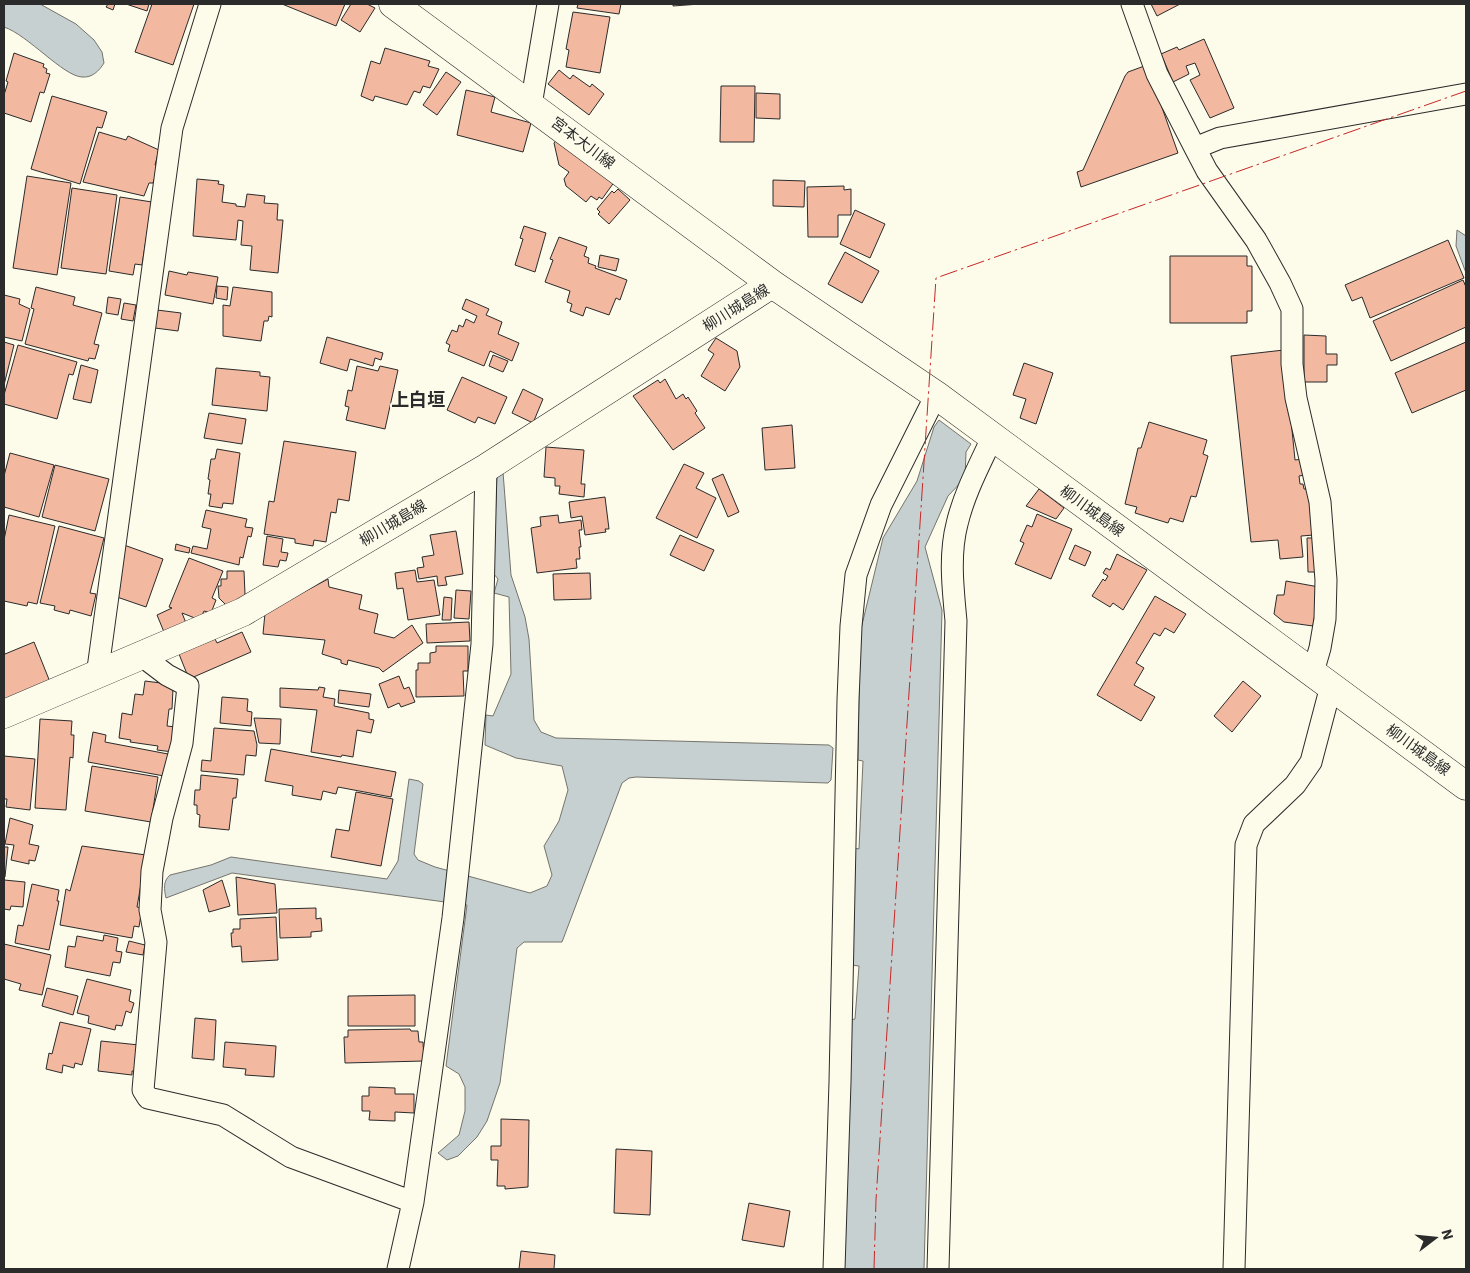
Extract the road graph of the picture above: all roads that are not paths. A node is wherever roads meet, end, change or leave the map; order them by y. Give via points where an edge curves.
1 (210, 4) edge
2 (393, 4) edge
3 (548, 4) edge
4 (1132, 4) edge
5 (1466, 94) edge
6 (531, 105) junction
7 (1195, 148) junction
8 (772, 284) junction
9 (939, 398) junction
10 (992, 438) junction
11 (486, 468) junction
12 (142, 656) junction
13 (97, 676) junction
14 (1322, 679) junction
15 (4, 714) edge
16 (1466, 786) edge
17 (412, 1202) junction
18 (398, 1269) edge
19 (834, 1269) edge
20 (938, 1269) edge
21 (1234, 1269) edge

1 - 13 street via 172,128
2 - 6 main road, 宮本大川線
3 - 6 street
4 - 7 street via 1157,74
5 - 7 street via 1220,138
6 - 8 main road, 宮本大川線
7 - 14 street via 1207,171 1256,240 1292,309 1296,398 1320,502 1326,580 1325,620 1320,648
8 - 9 main road, 柳川城島線
8 - 11 main road, 柳川城島線
9 - 10 main road, 柳川城島線
9 - 19 street via 881,506 856,575 848,700
10 - 14 main road, 柳川城島線
10 - 20 street via 956,525 952,558 956,621
11 - 12 main road, 柳川城島線 via 243,612
11 - 17 street via 482,644 453,918
12 - 13 main road, 柳川城島線
12 - 17 street via 188,686 182,742 152,871 150,910 156,942 143,1090 148,1098 223,1115 291,1157
13 - 15 main road, 柳川城島線
14 - 16 main road, 柳川城島線
14 - 21 street via 1311,762 1295,785 1254,824 1246,845
17 - 18 street

